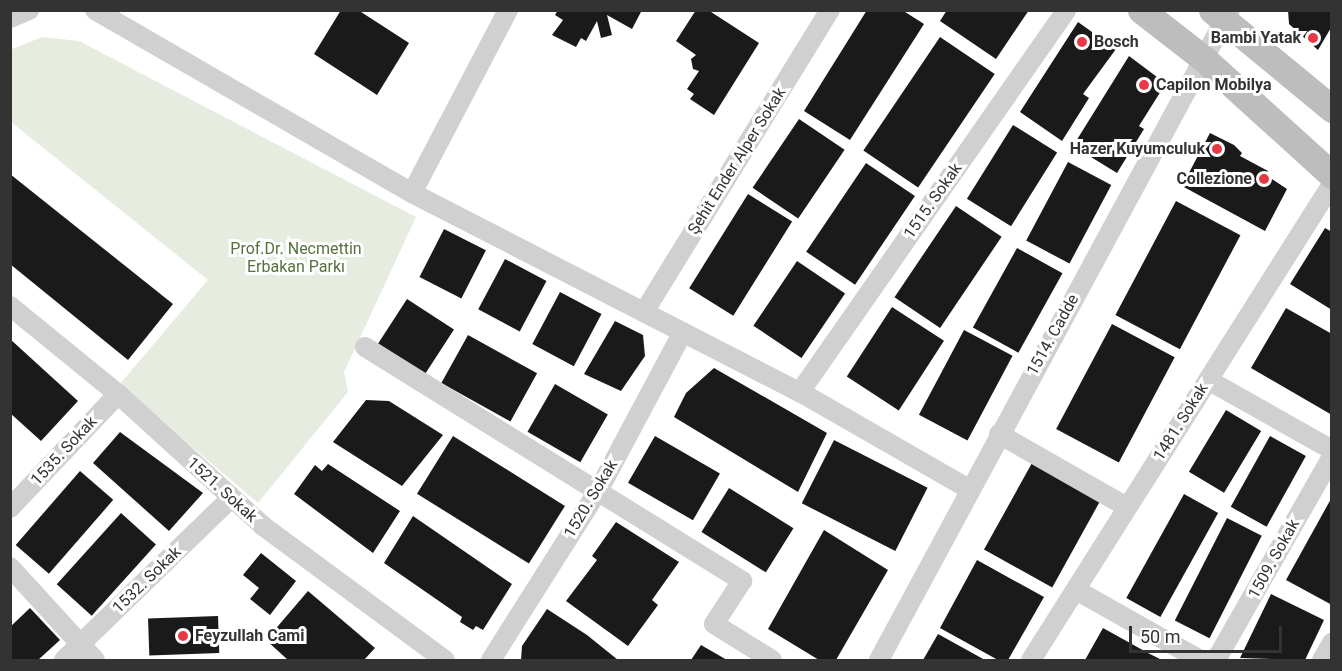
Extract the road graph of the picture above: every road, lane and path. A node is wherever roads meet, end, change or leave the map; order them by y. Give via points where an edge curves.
1 (29, 10) edge
2 (95, 10) edge
3 (508, 10) edge
4 (830, 10) edge
5 (1066, 10) edge
6 (1141, 10) edge
7 (1222, 14) edge
8 (10, 18) edge
9 (1204, 59) junction
10 (1332, 109) edge
11 (1332, 175) edge
12 (1332, 184) edge
13 (412, 193) junction
14 (10, 306) edge
15 (644, 312) junction
16 (683, 332) junction
17 (365, 347) dead end
18 (1208, 380) junction
19 (800, 392) junction
20 (118, 394) junction
21 (999, 434) junction
22 (1332, 450) edge
23 (1332, 457) edge
24 (969, 489) junction
25 (597, 491) junction
26 (231, 499) junction
27 (1127, 507) junction
28 (10, 508) edge
29 (10, 567) edge
30 (1076, 590) junction
31 (1332, 643) edge
32 (81, 644) junction
33 (64, 660) edge
34 (96, 660) edge
35 (445, 660) edge
36 (491, 660) edge
37 (772, 660) edge
38 (879, 660) edge
39 (1031, 660) edge
40 (1200, 660) edge
41 (1216, 660) edge
42 (1322, 660) edge

1 - 8 street
2 - 13 street
3 - 13 street
4 - 15 street, Şehit Ender Alper Sokak
5 - 19 street, 1515. Sokak
6 - 9 main road
7 - 9 street, 1514. Cadde
7 - 10 main road
9 - 11 main road
9 - 21 street, 1514. Cadde
12 - 18 street, 1481. Sokak
13 - 15 street
14 - 20 street, 1521. Sokak
15 - 16 street
16 - 19 street
16 - 25 street, 1520. Sokak
17 - 25 street
18 - 22 street
18 - 27 street, 1481. Sokak
19 - 24 street
20 - 26 street, 1521. Sokak
20 - 28 street, 1535. Sokak
21 - 24 street, 1514. Cadde
21 - 27 street
23 - 41 street, 1509. Sokak
24 - 38 street, 1514. Cadde
25 - 36 street, 1520. Sokak
25 - 37 street via 742,580 714,624
26 - 32 street, 1532. Sokak
26 - 35 street, 1521. Sokak
27 - 30 street, 1481. Sokak
29 - 32 street
30 - 39 street, 1481. Sokak
30 - 40 street
31 - 42 street
32 - 33 street, 1532. Sokak
32 - 34 street

